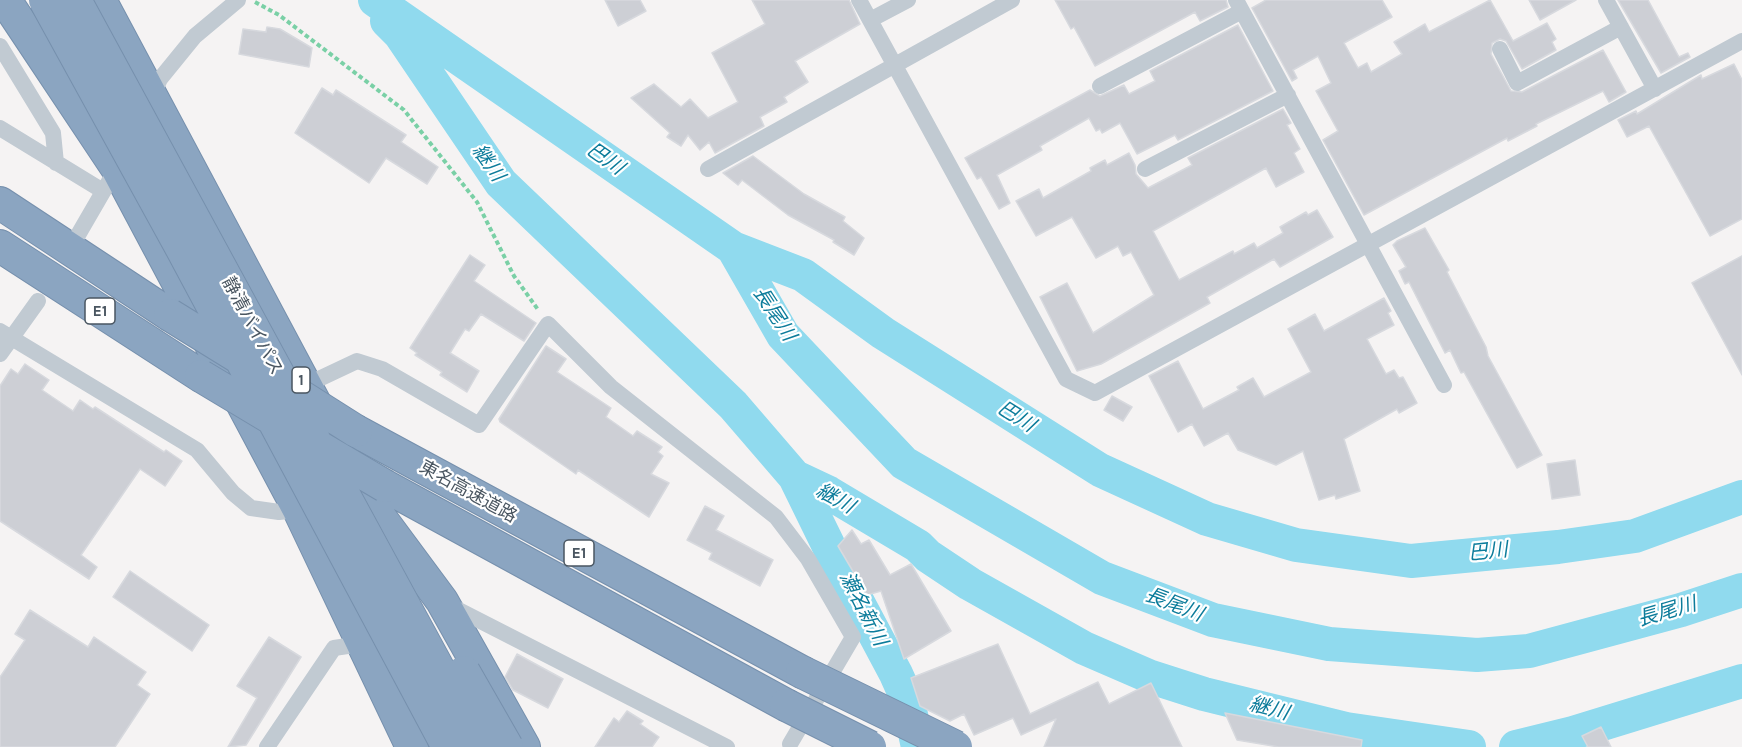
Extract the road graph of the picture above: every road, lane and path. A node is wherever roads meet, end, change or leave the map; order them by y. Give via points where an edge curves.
1 (5, 0) edge
2 (45, 0) edge
3 (75, 0) edge
4 (100, 0) edge
5 (238, 0) edge
6 (251, 0) edge
7 (859, 0) edge
8 (908, 0) edge
9 (1012, 0) edge
10 (1606, 0) edge
11 (1238, 3) edge
12 (870, 20) junction
13 (1621, 27) junction
14 (1742, 41) edge
15 (0, 46) edge
16 (1500, 49) dead end
17 (894, 65) junction
18 (1100, 86) dead end
19 (1655, 89) junction
20 (1288, 95) junction
21 (151, 99) junction
22 (0, 128) edge
23 (57, 163) junction
24 (708, 169) dead end
25 (1145, 170) dead end
26 (110, 180) junction
27 (0, 203) edge
28 (78, 235) dead end
29 (1370, 245) junction
30 (0, 246) edge
31 (38, 301) dead end
32 (548, 324) junction
33 (5, 334) edge
34 (0, 354) edge
35 (261, 372) junction
36 (1444, 385) dead end
37 (304, 386) junction
38 (375, 492) junction
39 (300, 510) junction
40 (442, 601) junction
41 (361, 644) junction
42 (791, 746) edge
43 (267, 747) edge
44 (411, 747) edge
45 (426, 747) edge
46 (448, 747) edge
47 (481, 747) edge
48 (507, 747) edge
49 (524, 747) edge
50 (727, 747) edge
51 (870, 747) edge
52 (956, 747) edge

1 - 26 highway
2 - 35 highway, 静清バイパス / 1, bridge via 182,249
3 - 35 highway, 静清バイパス / 1, bridge
4 - 21 highway, 1
5 - 21 street via 195,36 160,79
6 - 32 path via 279,15 404,110 477,202 514,276
7 - 12 street
8 - 12 street
9 - 17 street
10 - 13 street
11 - 18 street
11 - 20 street
12 - 17 street
13 - 16 street via 1518,82
13 - 19 street
14 - 19 street
15 - 23 street via 53,133
17 - 24 street
17 - 29 street via 1066,379 1095,393
19 - 29 street
20 - 25 street
20 - 29 street
21 - 26 street
21 - 37 highway, 1
22 - 23 street
23 - 26 street
26 - 28 street
26 - 39 highway
27 - 52 highway, 東名高速道路 / E1, bridge via 356,431 802,672
29 - 36 street
30 - 38 highway, 東名高速道路 / E1, bridge
31 - 33 street
32 - 37 street via 479,425 382,369 357,361
32 - 42 street via 611,387 776,517 808,558 853,637
33 - 34 street
33 - 39 street via 197,450 251,508
35 - 45 highway, bridge via 382,664
35 - 46 highway, 静清バイパス / 1, bridge
35 - 47 highway, 静清バイパス / 1, bridge
35 - 48 highway, 1, bridge via 379,526
37 - 38 highway, 1
38 - 39 street
38 - 40 highway, 1
38 - 51 highway, 東名高速道路 / E1, bridge
39 - 41 highway
40 - 49 highway, 1
40 - 50 street
41 - 43 street via 334,648
41 - 44 highway

